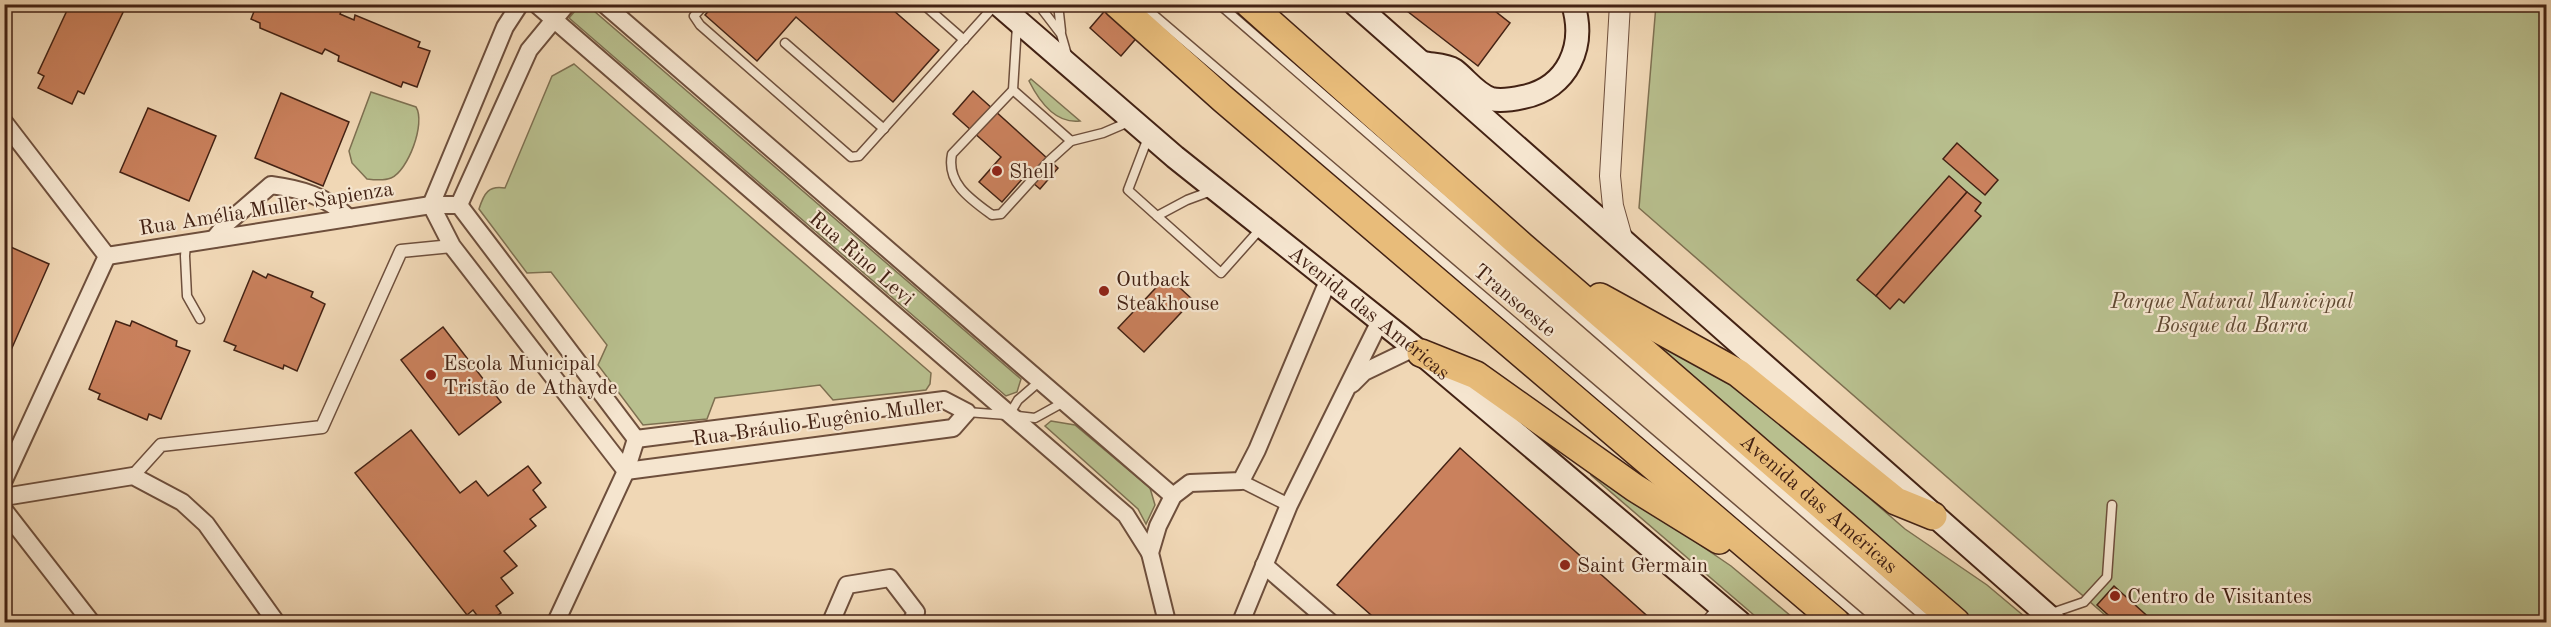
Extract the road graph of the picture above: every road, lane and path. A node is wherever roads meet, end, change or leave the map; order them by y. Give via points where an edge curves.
1 (520, 4) edge
2 (536, 4) edge
3 (567, 4) edge
4 (604, 4) edge
5 (705, 4) edge
6 (923, 4) edge
7 (997, 4) edge
8 (1038, 4) edge
9 (1058, 4) edge
10 (1117, 4) edge
11 (1141, 4) edge
12 (1219, 4) edge
13 (1249, 4) edge
14 (1355, 4) edge
15 (1573, 4) edge
16 (1620, 4) edge
17 (554, 20) junction
18 (1017, 21) junction
19 (1061, 34) junction
20 (964, 40) junction
21 (785, 43) dead end
22 (1420, 62) junction
23 (1070, 66) junction
24 (1013, 90) junction
25 (4, 122) edge
26 (1141, 128) junction
27 (884, 129) junction
28 (1071, 141) junction
29 (1218, 189) junction
30 (459, 205) junction
31 (431, 206) junction
32 (1157, 216) junction
33 (349, 218) junction
34 (1263, 227) junction
35 (1622, 238) junction
36 (214, 239) junction
37 (186, 244) junction
38 (452, 246) junction
39 (1522, 246) junction
40 (107, 256) junction
41 (1328, 281) junction
42 (200, 319) dead end
43 (1380, 321) junction
44 (1418, 350) junction
45 (1040, 381) junction
46 (1346, 391) junction
47 (1065, 402) junction
48 (967, 412) junction
49 (1009, 415) junction
50 (636, 439) junction
51 (626, 471) junction
52 (133, 476) junction
53 (4, 480) edge
54 (1241, 481) junction
55 (1173, 496) junction
56 (4, 497) edge
57 (1289, 505) junction
58 (2112, 505) dead end
59 (4, 510) edge
60 (1933, 516) junction
61 (1150, 553) junction
62 (1264, 565) junction
63 (1712, 614) edge
64 (2050, 619) edge
65 (91, 622) edge
66 (276, 622) edge
67 (556, 622) edge
68 (831, 622) edge
69 (912, 622) edge
70 (1167, 622) edge
71 (1241, 622) edge
72 (1330, 622) edge
73 (1739, 622) edge
74 (1824, 622) edge
75 (1836, 622) edge
76 (1865, 622) edge
77 (1930, 622) edge
78 (1956, 622) edge

1 - 31 street via 505,27
2 - 17 street, Rua Rino Levi
3 - 17 street
4 - 45 street, Rua Rino Levi
5 - 27 lane via 694,16 700,24 851,157 859,156
6 - 20 lane
7 - 18 main road, Avenida das Américas
7 - 20 lane
8 - 19 lane
9 - 19 lane
10 - 75 highway
11 - 76 lane, Transoeste
12 - 77 lane, Transoeste
13 - 39 highway, Avenida das Américas
14 - 22 main road
15 - 22 main road via 1578,40 1567,69 1557,81 1530,96 1491,99 1452,69
16 - 35 street via 1610,176
17 - 30 street via 529,50
17 - 49 street, Rua Rino Levi
18 - 23 main road, Avenida das Américas
18 - 24 lane
19 - 23 lane
20 - 27 lane
21 - 27 lane
22 - 35 main road
23 - 26 main road, Avenida das Américas
24 - 28 lane
24 - 28 lane via 952,154 949,167 957,185 975,203 992,215 1001,214
25 - 40 street
26 - 28 lane
26 - 29 main road, Avenida das Américas
26 - 32 lane via 1128,190
29 - 32 lane
29 - 34 main road, Avenida das Américas
30 - 31 street, Rua Amélia Muller Sapienza
30 - 50 street
31 - 33 street, Rua Amélia Muller Sapienza
31 - 38 street
32 - 34 lane via 1221,273
33 - 36 street, Rua Amélia Muller Sapienza
33 - 36 street via 324,199 299,189 271,185
34 - 41 main road, Avenida das Américas
35 - 60 main road
36 - 37 street, Rua Amélia Muller Sapienza
37 - 40 street, Rua Amélia Muller Sapienza
37 - 42 lane via 187,296
38 - 51 street
38 - 52 street via 401,251 322,427 161,445
39 - 60 highway via 1622,311 1738,373 1896,501
39 - 78 highway, Avenida das Américas
40 - 53 street
41 - 43 main road, Avenida das Américas
41 - 54 street
43 - 44 main road, Avenida das Américas
43 - 46 street
44 - 46 street via 1364,372
44 - 63 main road, Avenida das Américas
44 - 74 highway via 1476,375 1635,488 1744,555
45 - 47 street, Rua Rino Levi
45 - 49 lane via 1018,400
46 - 57 street
47 - 49 lane via 1035,418
47 - 55 street, Rua Rino Levi
48 - 49 lane
48 - 50 street, Rua Bráulio Eugênio Muller via 944,400
48 - 51 street, Rua Bráulio Eugênio Muller via 953,428
49 - 61 street, Rua Rino Levi via 1126,515
50 - 51 street
51 - 67 street
52 - 56 street
52 - 66 street via 182,502 206,524
54 - 55 street via 1190,483
54 - 57 street
55 - 61 street
57 - 62 street
58 - 64 lane via 2107,577 2084,602
59 - 65 street
60 - 64 main road
61 - 70 street
62 - 71 street
62 - 72 street
63 - 73 main road, Avenida das Américas
68 - 69 street via 847,585 890,578 916,612

